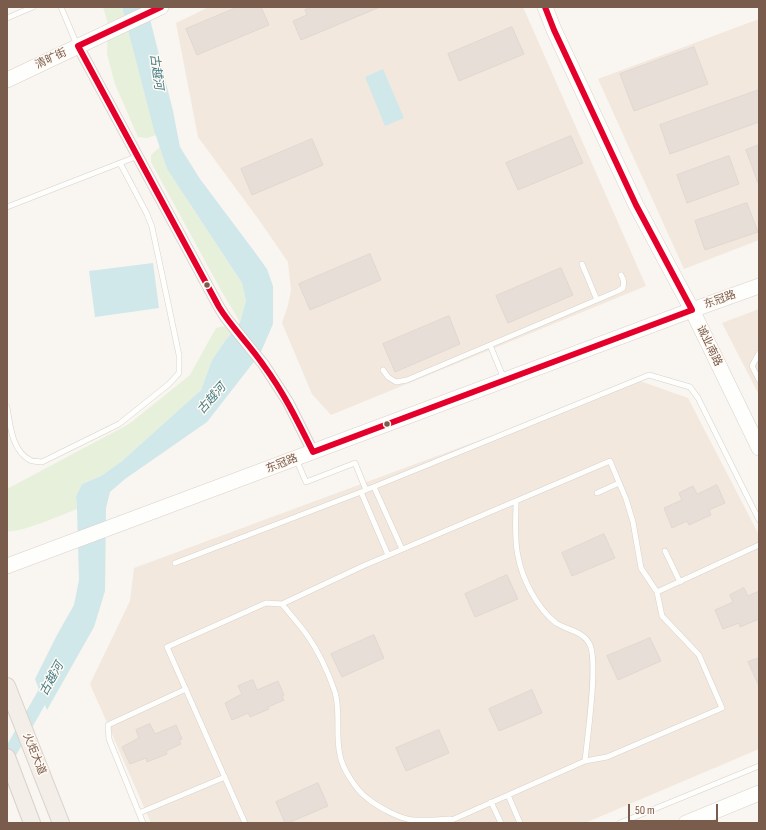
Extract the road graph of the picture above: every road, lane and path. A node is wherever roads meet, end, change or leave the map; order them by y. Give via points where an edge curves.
1 (33, 7) edge
2 (62, 7) edge
3 (160, 7) edge
4 (545, 7) edge
5 (7, 18) edge
6 (78, 46) junction
7 (7, 80) edge
8 (138, 156) junction
9 (120, 163) junction
10 (7, 207) edge
11 (582, 264) dead end
12 (621, 275) dead end
13 (759, 286) edge
14 (597, 300) junction
15 (692, 310) junction
16 (490, 345) junction
17 (759, 353) edge
18 (383, 370) dead end
19 (505, 380) junction
20 (759, 380) edge
21 (7, 407) edge
22 (759, 448) edge
23 (313, 452) junction
24 (296, 458) junction
25 (619, 483) junction
26 (374, 487) junction
27 (366, 490) junction
28 (361, 492) junction
29 (597, 493) dead end
30 (516, 501) junction
31 (759, 520) edge
32 (759, 545) edge
33 (402, 550) junction
34 (665, 551) dead end
35 (388, 556) junction
36 (176, 563) dead end
37 (7, 566) edge
38 (680, 582) junction
39 (657, 592) junction
40 (282, 604) junction
41 (8, 689) edge
42 (186, 689) junction
43 (7, 757) edge
44 (585, 761) junction
45 (759, 766) edge
46 (225, 777) junction
47 (759, 793) edge
48 (508, 795) junction
49 (491, 802) junction
50 (139, 812) junction
51 (452, 819) junction
52 (32, 823) edge
53 (61, 823) edge
54 (143, 823) edge
55 (245, 823) edge
56 (445, 823) edge
57 (501, 823) edge
58 (520, 823) edge
59 (620, 823) edge
60 (686, 823) edge

1 - 5 lane
2 - 6 lane
3 - 6 main road, 清旷街
4 - 15 main road, 诚业南路 via 636,205
6 - 7 main road, 清旷街
6 - 8 street
8 - 9 lane
8 - 23 street via 219,307 264,365 288,402
9 - 10 lane
9 - 21 lane via 152,227 179,355 179,373 119,424 42,462 31,461 20,453 14,440
11 - 14 lane
12 - 14 lane via 624,281 623,288
13 - 15 main road, 东冠路
14 - 16 lane
15 - 19 main road, 东冠路
15 - 22 main road, 诚业南路
16 - 18 lane via 402,382 391,380
16 - 19 lane
17 - 20 lane via 752,366
19 - 23 main road, 东冠路
23 - 24 main road, 东冠路
24 - 27 lane via 306,482 355,463
24 - 37 main road, 东冠路
25 - 29 lane
25 - 30 lane via 610,461
25 - 39 lane via 633,522 641,568
26 - 27 lane
26 - 31 lane via 649,375 690,387 698,398
26 - 33 lane
27 - 28 lane
28 - 35 lane
28 - 36 lane
30 - 33 lane
30 - 44 lane via 517,555 534,596 541,609 557,623 582,635 590,644 593,659 592,690
32 - 38 lane
33 - 35 lane
34 - 38 lane
35 - 40 lane
38 - 39 lane
39 - 44 lane via 662,616 699,655 722,708 607,757
40 - 42 lane via 266,603 167,646
40 - 51 lane via 307,634 326,669 338,708 340,756 344,769 353,782 366,798 412,820
41 - 53 main road, 火炬大道
42 - 46 lane
42 - 50 lane via 108,725 109,739
43 - 52 main road
44 - 48 lane
45 - 59 lane
46 - 50 lane
46 - 55 lane
47 - 60 main road
48 - 49 lane
48 - 58 lane
49 - 51 lane
49 - 57 lane
50 - 54 lane
51 - 56 lane

